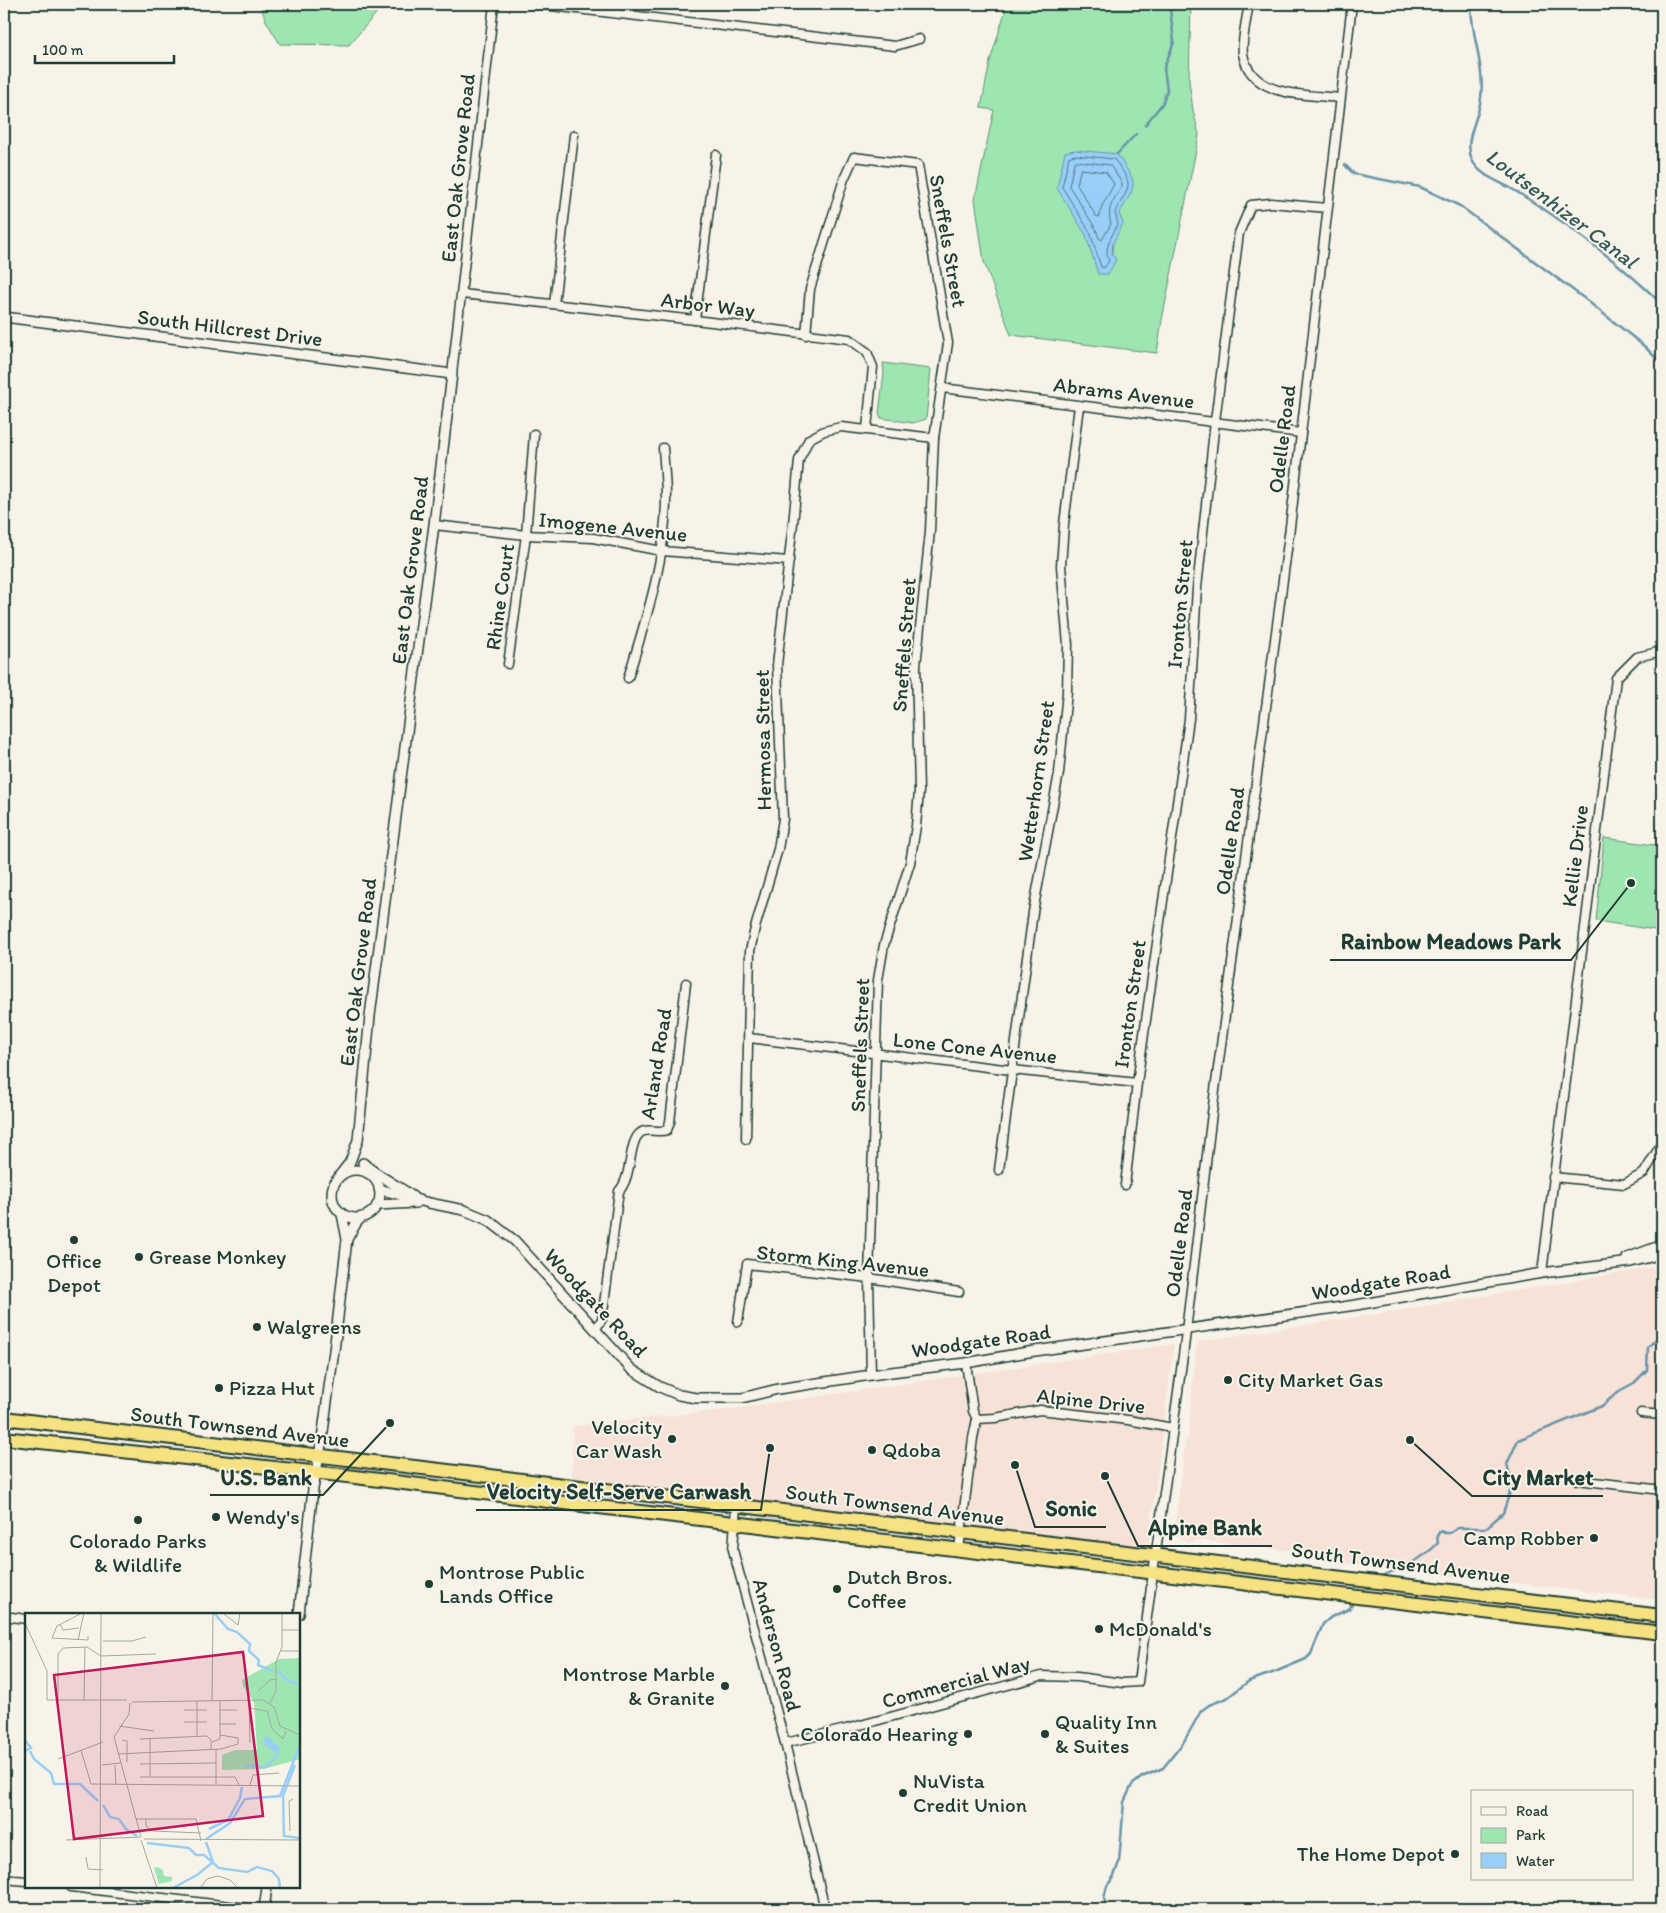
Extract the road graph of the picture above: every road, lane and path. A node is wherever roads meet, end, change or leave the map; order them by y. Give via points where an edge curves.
1 (494, 4) edge
2 (534, 4) edge
3 (1249, 4) edge
4 (1352, 4) edge
5 (575, 6) edge
6 (919, 39) dead end
7 (1340, 98) junction
8 (574, 135) dead end
9 (716, 155) dead end
10 (1327, 208) junction
11 (462, 294) junction
12 (554, 304) junction
13 (4, 317) edge
14 (695, 320) junction
15 (806, 335) junction
16 (452, 374) junction
17 (942, 388) junction
18 (1079, 406) junction
19 (1215, 421) junction
20 (867, 429) junction
21 (1301, 433) junction
22 (534, 434) dead end
23 (934, 438) junction
24 (663, 448) dead end
25 (434, 525) junction
26 (526, 535) junction
27 (662, 551) junction
28 (789, 561) junction
29 (1662, 651) edge
30 (508, 664) dead end
31 (628, 678) dead end
32 (686, 983) dead end
33 (749, 1038) junction
34 (876, 1054) junction
35 (1012, 1070) junction
36 (1137, 1083) junction
37 (746, 1139) dead end
38 (358, 1140) junction
39 (1662, 1143) edge
40 (364, 1167) junction
41 (999, 1170) dead end
42 (340, 1175) junction
43 (1553, 1177) junction
44 (1125, 1185) dead end
45 (379, 1189) junction
46 (416, 1199) junction
47 (429, 1203) junction
48 (377, 1205) junction
49 (342, 1214) junction
50 (362, 1217) junction
51 (347, 1239) junction
52 (1662, 1245) edge
53 (1662, 1254) edge
54 (1608, 1265) junction
55 (1542, 1273) junction
56 (869, 1278) junction
57 (959, 1292) dead end
58 (738, 1322) dead end
59 (596, 1329) junction
60 (1186, 1330) junction
61 (966, 1363) junction
62 (871, 1375) junction
63 (1641, 1412) dead end
64 (1662, 1415) edge
65 (4, 1418) edge
66 (977, 1419) junction
67 (1173, 1428) junction
68 (4, 1438) edge
69 (319, 1457) junction
70 (316, 1472) junction
71 (1578, 1480) dead end
72 (1662, 1490) edge
73 (736, 1506) junction
74 (734, 1523) junction
75 (961, 1532) junction
76 (959, 1549) junction
77 (1155, 1555) junction
78 (1153, 1572) junction
79 (299, 1613) edge
80 (4, 1616) edge
81 (1662, 1616) edge
82 (25, 1619) edge
83 (1662, 1633) edge
84 (1138, 1682) joint
85 (785, 1743) junction
86 (4, 1878) edge
87 (25, 1881) edge
88 (79, 1888) edge
89 (267, 1888) edge
90 (255, 1909) edge
91 (264, 1909) edge
92 (825, 1909) edge

1 - 11 street, East Oak Grove Road
2 - 5 street
3 - 7 street via 1243,52 1255,80 1280,92
4 - 7 street, Odelle Road
5 - 6 street via 895,46
7 - 10 street, Odelle Road
8 - 12 street
9 - 14 street
10 - 19 street, Ironton Street via 1271,203 1251,205 1239,233
10 - 21 street, Odelle Road
11 - 12 street, Arbor Way
11 - 16 street, East Oak Grove Road
12 - 14 street, Arbor Way
13 - 16 street, South Hillcrest Drive
14 - 15 street, Arbor Way
15 - 17 street, Sneffels Street via 810,288 854,157 918,165 948,343
15 - 20 street, Arbor Way via 849,339 867,352 873,367
16 - 25 street, East Oak Grove Road
17 - 18 street, Abrams Avenue
17 - 23 street, Sneffels Street
18 - 19 street, Abrams Avenue
18 - 35 street, Wetterhorn Street via 1061,566 1068,645 1059,773 1033,912
19 - 21 street, Abrams Avenue
19 - 36 street, Ironton Street via 1197,588 1189,719
20 - 23 street
20 - 28 street, Hermosa Street via 841,427 809,439 798,460
21 - 60 street, Odelle Road
22 - 26 street, Rhine Court
23 - 34 street, Sneffels Street via 930,530 916,666 916,826 910,863 884,945
24 - 27 street via 666,498
25 - 26 street, Imogene Avenue
25 - 38 street, East Oak Grove Road via 378,943
26 - 27 street, Imogene Avenue via 593,538
26 - 30 street, Rhine Court
27 - 28 street, Imogene Avenue
27 - 31 street via 650,609
28 - 33 street, Hermosa Street via 777,665 782,819 778,849 750,951
29 - 43 street, Kellie Drive via 1637,657 1616,678
32 - 59 street, Arland Road via 670,1122 667,1130 645,1131 633,1143 630,1169 620,1191 602,1319
33 - 34 street, Lone Cone Avenue
33 - 37 street, Hermosa Street
34 - 35 street, Lone Cone Avenue
34 - 56 street, Sneffels Street
35 - 36 street, Lone Cone Avenue
35 - 41 street, Wetterhorn Street
36 - 44 street, Ironton Street
38 - 40 street, East Oak Grove Road
38 - 42 street, East Oak Grove Road via 350,1162
39 - 43 street via 1644,1173 1624,1184
40 - 42 street
40 - 45 street
40 - 46 street, Woodgate Road
42 - 49 street via 333,1186 332,1199
43 - 55 street, Kellie Drive
45 - 46 street, Woodgate Road
45 - 48 street
46 - 47 street, Woodgate Road
47 - 48 street, Woodgate Road
47 - 59 street, Woodgate Road via 464,1210 488,1220 515,1241
48 - 50 street
49 - 50 street
49 - 51 street
50 - 51 street
51 - 69 street
52 - 54 street, Woodgate Road
53 - 54 street, Woodgate Road
54 - 55 street, Woodgate Road
55 - 60 street, Woodgate Road
56 - 57 street, Storm King Avenue
56 - 58 street, Storm King Avenue via 747,1264
56 - 62 street, Sneffels Street
59 - 62 street, Woodgate Road via 619,1357 644,1378 669,1391 696,1398 742,1398 778,1389
60 - 61 street, Woodgate Road
60 - 67 street, Odelle Road
61 - 62 street, Woodgate Road
61 - 66 street
63 - 64 street
65 - 69 highway, South Townsend Avenue
66 - 67 street, Alpine Drive via 1040,1410
66 - 75 street
67 - 77 street, Odelle Road
68 - 70 highway, South Townsend Avenue
69 - 70 street
69 - 73 highway, South Townsend Avenue
70 - 74 highway, South Townsend Avenue
70 - 79 street
71 - 72 street
73 - 74 street, Anderson Road
73 - 75 highway, South Townsend Avenue
74 - 76 highway, South Townsend Avenue
74 - 85 street, Anderson Road via 733,1550
75 - 76 street
75 - 77 highway, South Townsend Avenue
76 - 78 highway, South Townsend Avenue
77 - 78 street, Odelle Road
77 - 81 highway, South Townsend Avenue
78 - 83 highway, South Townsend Avenue
78 - 84 street, Odelle Road
80 - 82 street
84 - 85 street, Commercial Way via 1041,1676
85 - 92 street, Anderson Road
86 - 87 street
88 - 90 street
89 - 91 street

